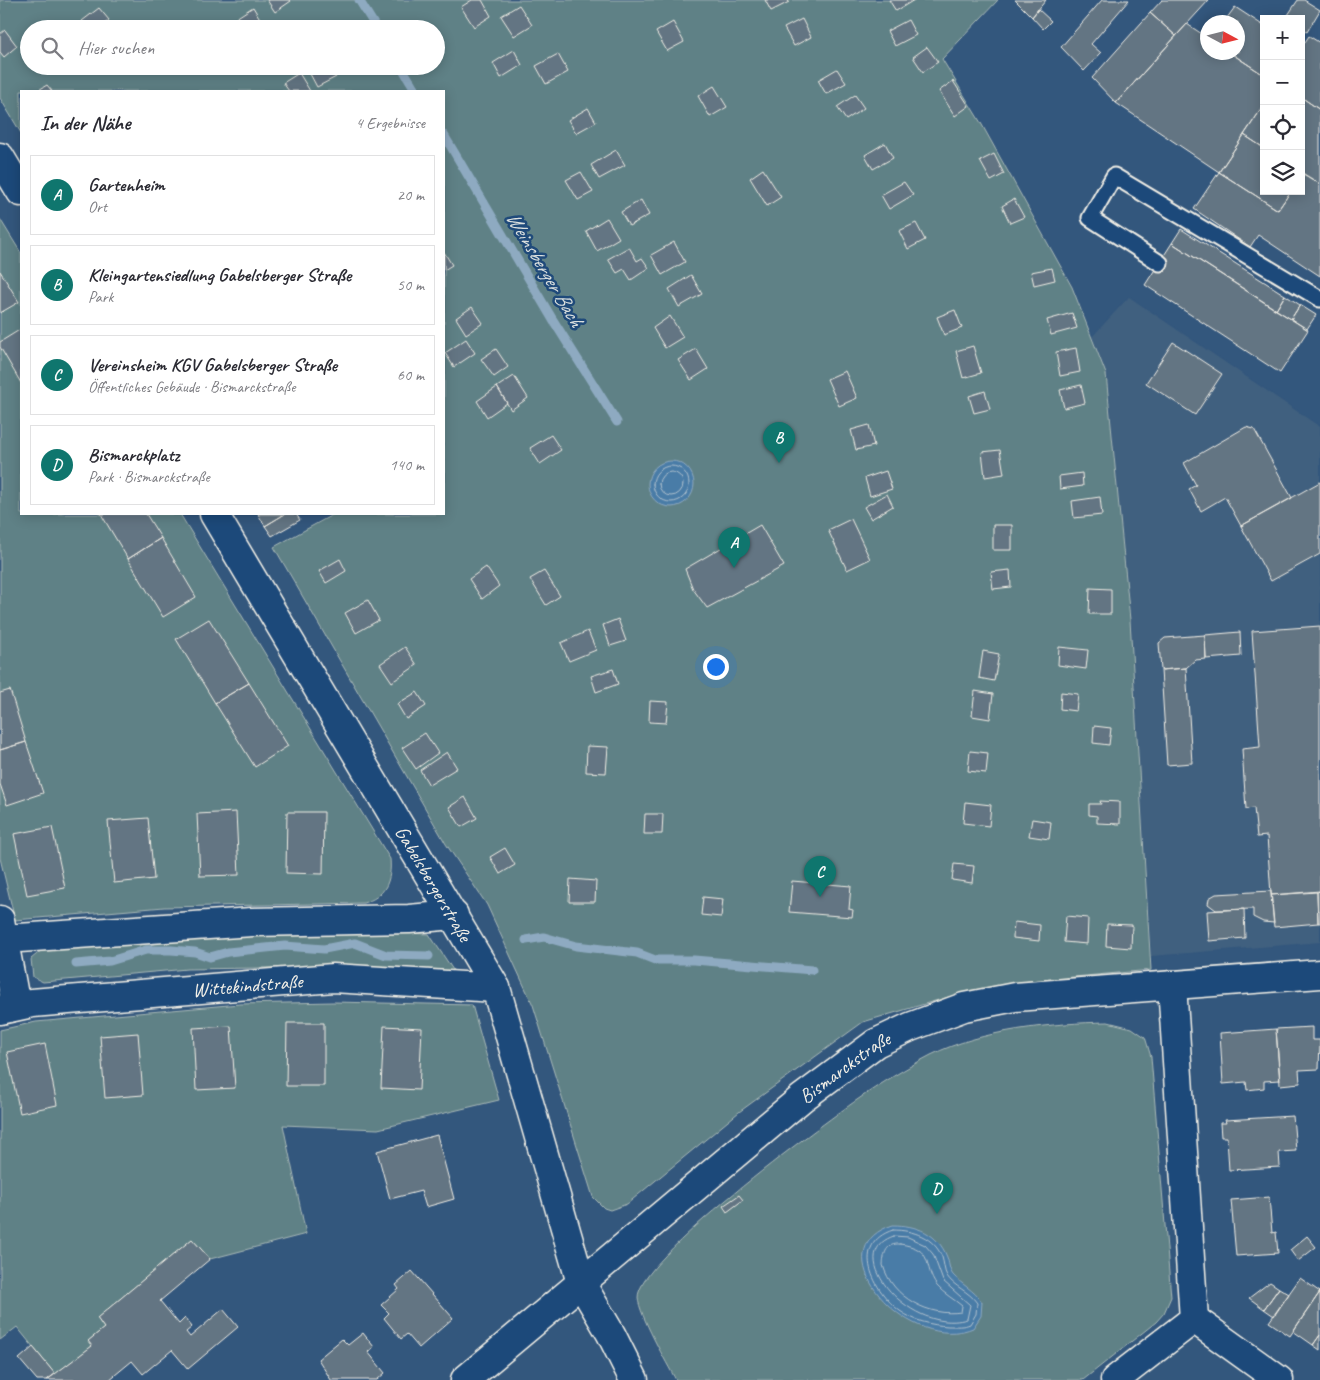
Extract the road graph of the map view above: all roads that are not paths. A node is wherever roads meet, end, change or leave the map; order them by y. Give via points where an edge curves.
1 (0, 157) edge
2 (20, 190) edge
3 (1160, 263) dead end
4 (1320, 299) edge
5 (215, 515) edge
6 (454, 915) junction
7 (1, 934) edge
8 (1320, 974) edge
9 (1172, 985) junction
10 (496, 988) junction
11 (8, 1008) edge
12 (581, 1284) junction
13 (1194, 1320) junction
14 (464, 1380) edge
15 (634, 1380) edge
16 (1116, 1380) edge
17 (1279, 1380) edge

1 - 2 street
3 - 4 lane via 1090,218 1114,176
5 - 6 street, Gabelsbergerstraße
6 - 7 street
6 - 10 street, Gabelsbergerstraße
7 - 11 street
8 - 9 street, Bismarckstraße
9 - 12 street, Bismarckstraße via 990,1001 938,1015 876,1043 788,1109
9 - 13 street
10 - 11 street, Wittekindstraße via 333,978
10 - 12 street, Gabelsbergerstraße
12 - 14 street, Bismarckstraße
12 - 15 street, Gabelsbergerstraße
13 - 16 street
13 - 17 street

